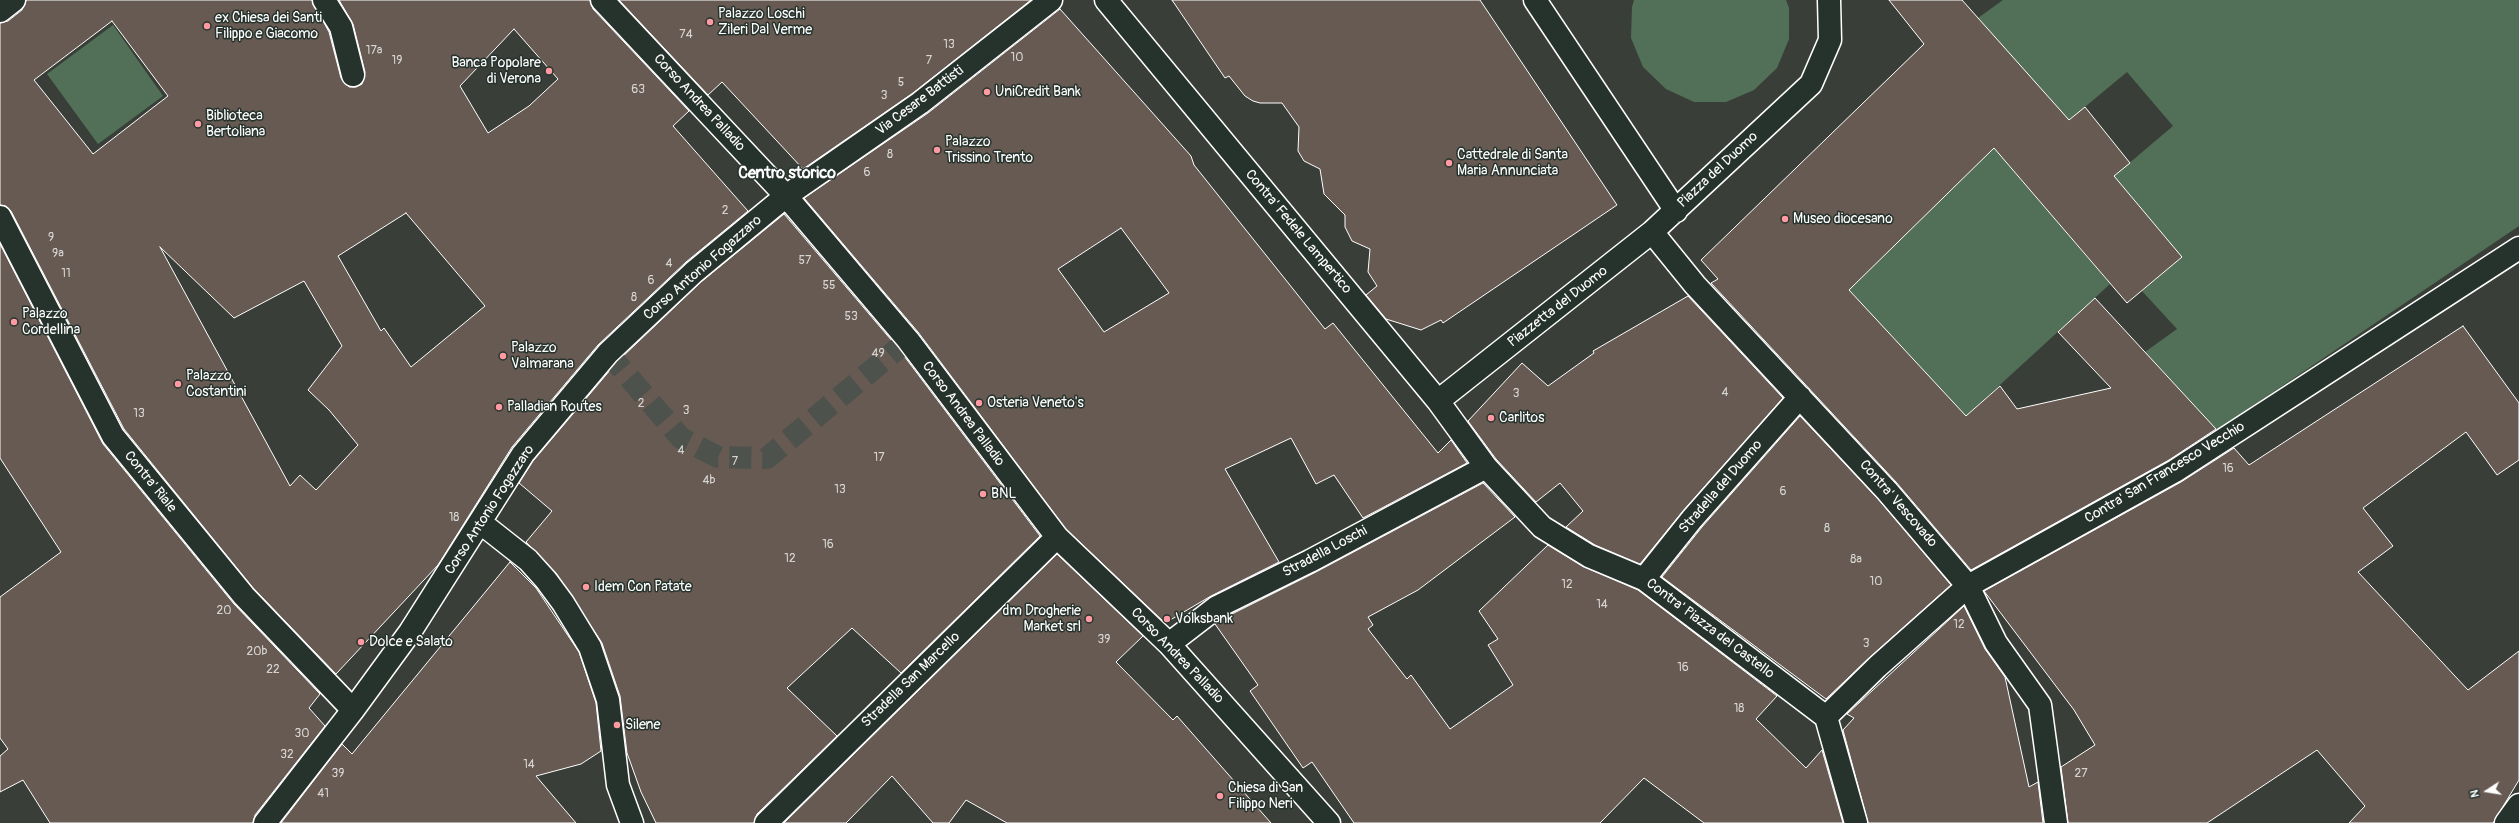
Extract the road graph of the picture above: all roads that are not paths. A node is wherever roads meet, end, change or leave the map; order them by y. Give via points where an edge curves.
1 (14, 0) edge
2 (324, 0) edge
3 (602, 0) edge
4 (1051, 0) edge
5 (1106, 0) edge
6 (1535, 0) edge
7 (1829, 0) edge
8 (0, 11) edge
9 (353, 75) dead end
10 (786, 196) junction
11 (1676, 211) junction
12 (0, 217) edge
13 (1652, 232) junction
14 (2519, 248) edge
15 (1800, 396) junction
16 (1438, 401) junction
17 (1486, 467) junction
18 (481, 523) junction
19 (1057, 537) junction
20 (1644, 579) junction
21 (1968, 586) junction
22 (1169, 644) junction
23 (353, 710) junction
24 (1826, 717) junction
25 (2519, 805) edge
26 (265, 823) edge
27 (632, 823) edge
28 (766, 823) edge
29 (1329, 823) edge
30 (1856, 823) edge
31 (2056, 823) edge
32 (2506, 823) edge

1 - 8 street
2 - 9 street via 341,27
3 - 10 street, Corso Andrea Palladio
4 - 10 street, Via Cesare Battisti via 920,103
5 - 16 street, Contra' Fedele Lampertico
6 - 11 street, Piazza del Duomo
7 - 11 street, Piazza del Duomo via 1830,40 1811,84
10 - 18 street, Corso Antonio Fogazzaro via 694,272 608,353 524,454
10 - 19 street, Corso Andrea Palladio via 908,340
11 - 13 street, Piazzetta del Duomo
12 - 23 street, Contra' Riale via 113,436 244,596
13 - 15 street, Contra' Vescovado via 1695,285
13 - 16 street, Piazzetta del Duomo
14 - 21 street, Contra' San Francesco Vecchio via 2175,470
15 - 20 street, Stradella del Duomo via 1692,519
15 - 21 street, Contra' Vescovado via 1887,491
16 - 17 street, Contra' Fedele Lampertico
17 - 20 street, Contra' Piazza del Castello via 1542,527 1588,556
17 - 22 street, Stradella Loschi via 1310,561 1217,607
18 - 23 street, Corso Antonio Fogazzaro via 410,632
18 - 27 street via 528,560 546,580 590,647 608,700 618,785
19 - 22 street, Corso Andrea Palladio
19 - 28 street, Stradella San Marcello
20 - 24 street, Contra' Piazza del Castello
21 - 24 street, Contra' San Francesco Vecchio via 1877,667
21 - 31 street, Contra' Vescovado via 1996,643 2040,705
22 - 29 street, Corso Andrea Palladio
23 - 26 street, Corso Antonio Fogazzaro
24 - 30 street
25 - 32 street

